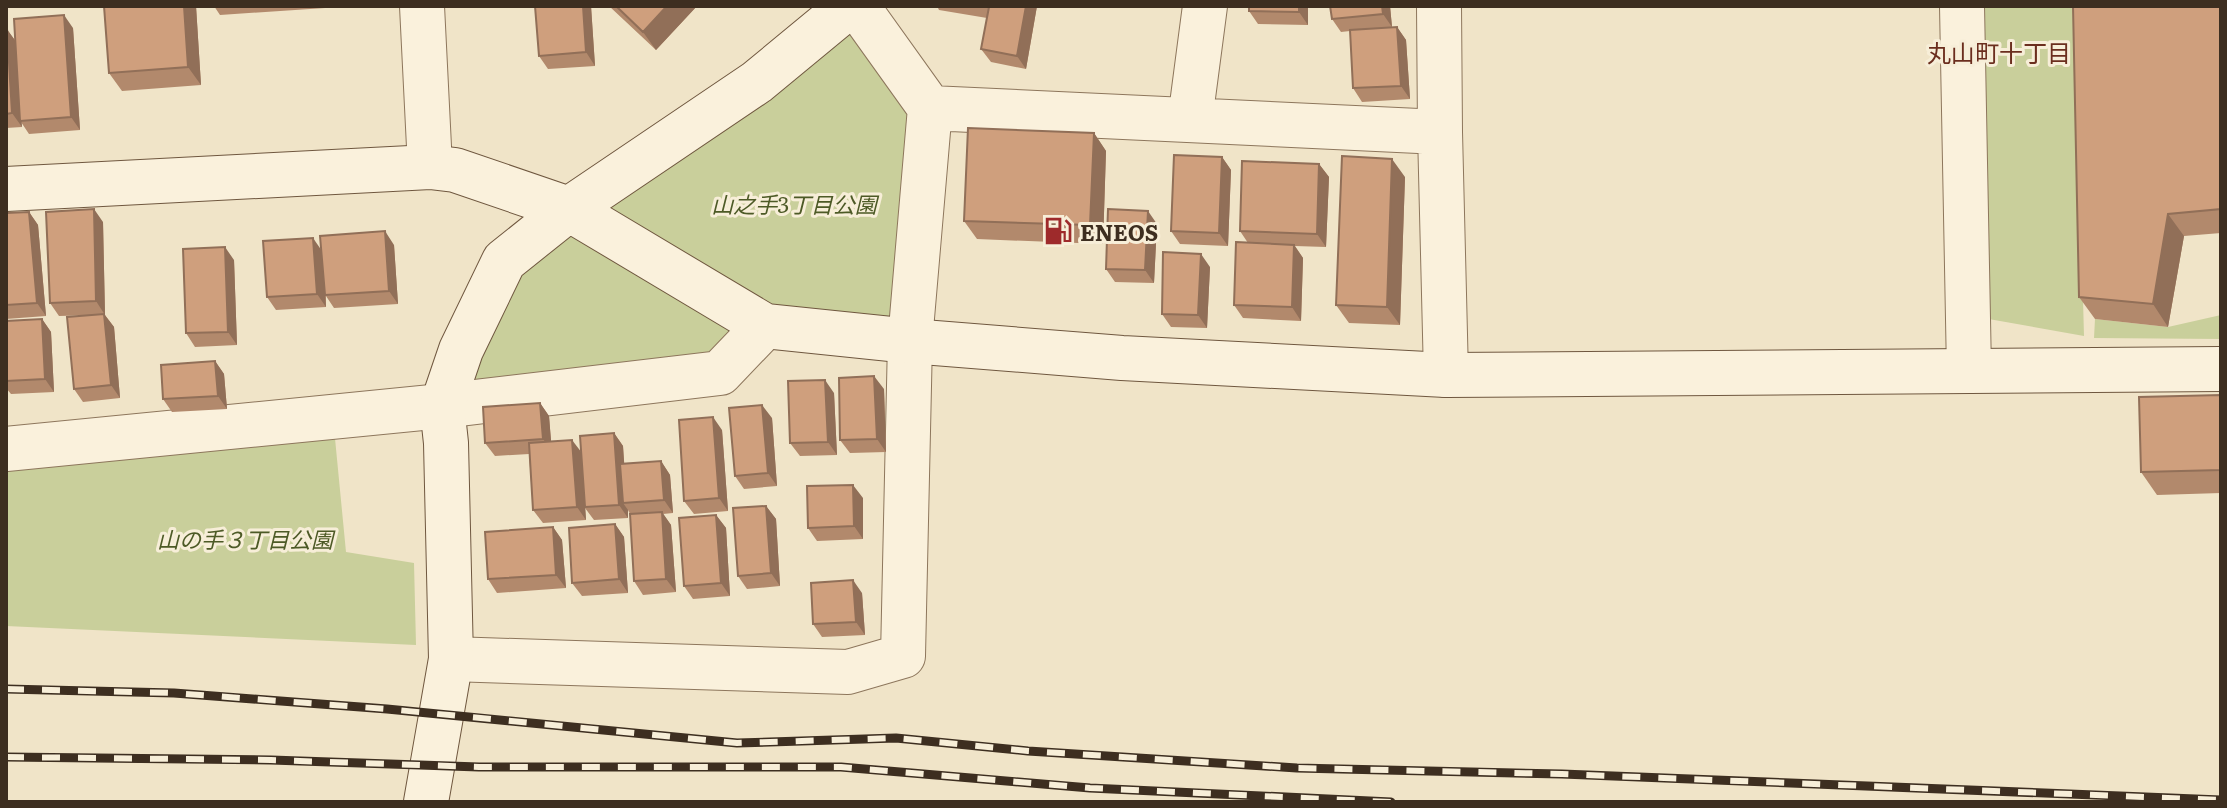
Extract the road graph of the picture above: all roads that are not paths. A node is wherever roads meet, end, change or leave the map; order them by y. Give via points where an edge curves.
1 (422, 6) edge
2 (849, 6) edge
3 (857, 6) edge
4 (1205, 6) edge
5 (1439, 6) edge
6 (1962, 6) edge
7 (930, 108) junction
8 (1190, 120) junction
9 (1440, 132) junction
10 (430, 167) junction
11 (6, 189) edge
12 (569, 209) junction
13 (765, 326) junction
14 (910, 341) junction
15 (2221, 369) edge
16 (1969, 371) junction
17 (1446, 375) junction
18 (442, 406) junction
19 (6, 449) edge
20 (451, 659) junction
21 (426, 802) edge

1 - 10 street
2 - 12 street via 757,82
3 - 7 street
4 - 8 street
5 - 9 street
6 - 16 street
7 - 8 street
7 - 14 street
8 - 9 street
9 - 17 street
10 - 11 street
10 - 12 street via 455,170
12 - 13 street
12 - 18 street via 504,261 461,350
13 - 14 street
13 - 18 street via 720,373
14 - 17 street
14 - 20 street via 903,656 848,672
15 - 16 street
16 - 17 street
18 - 19 street
18 - 20 street
20 - 21 street

